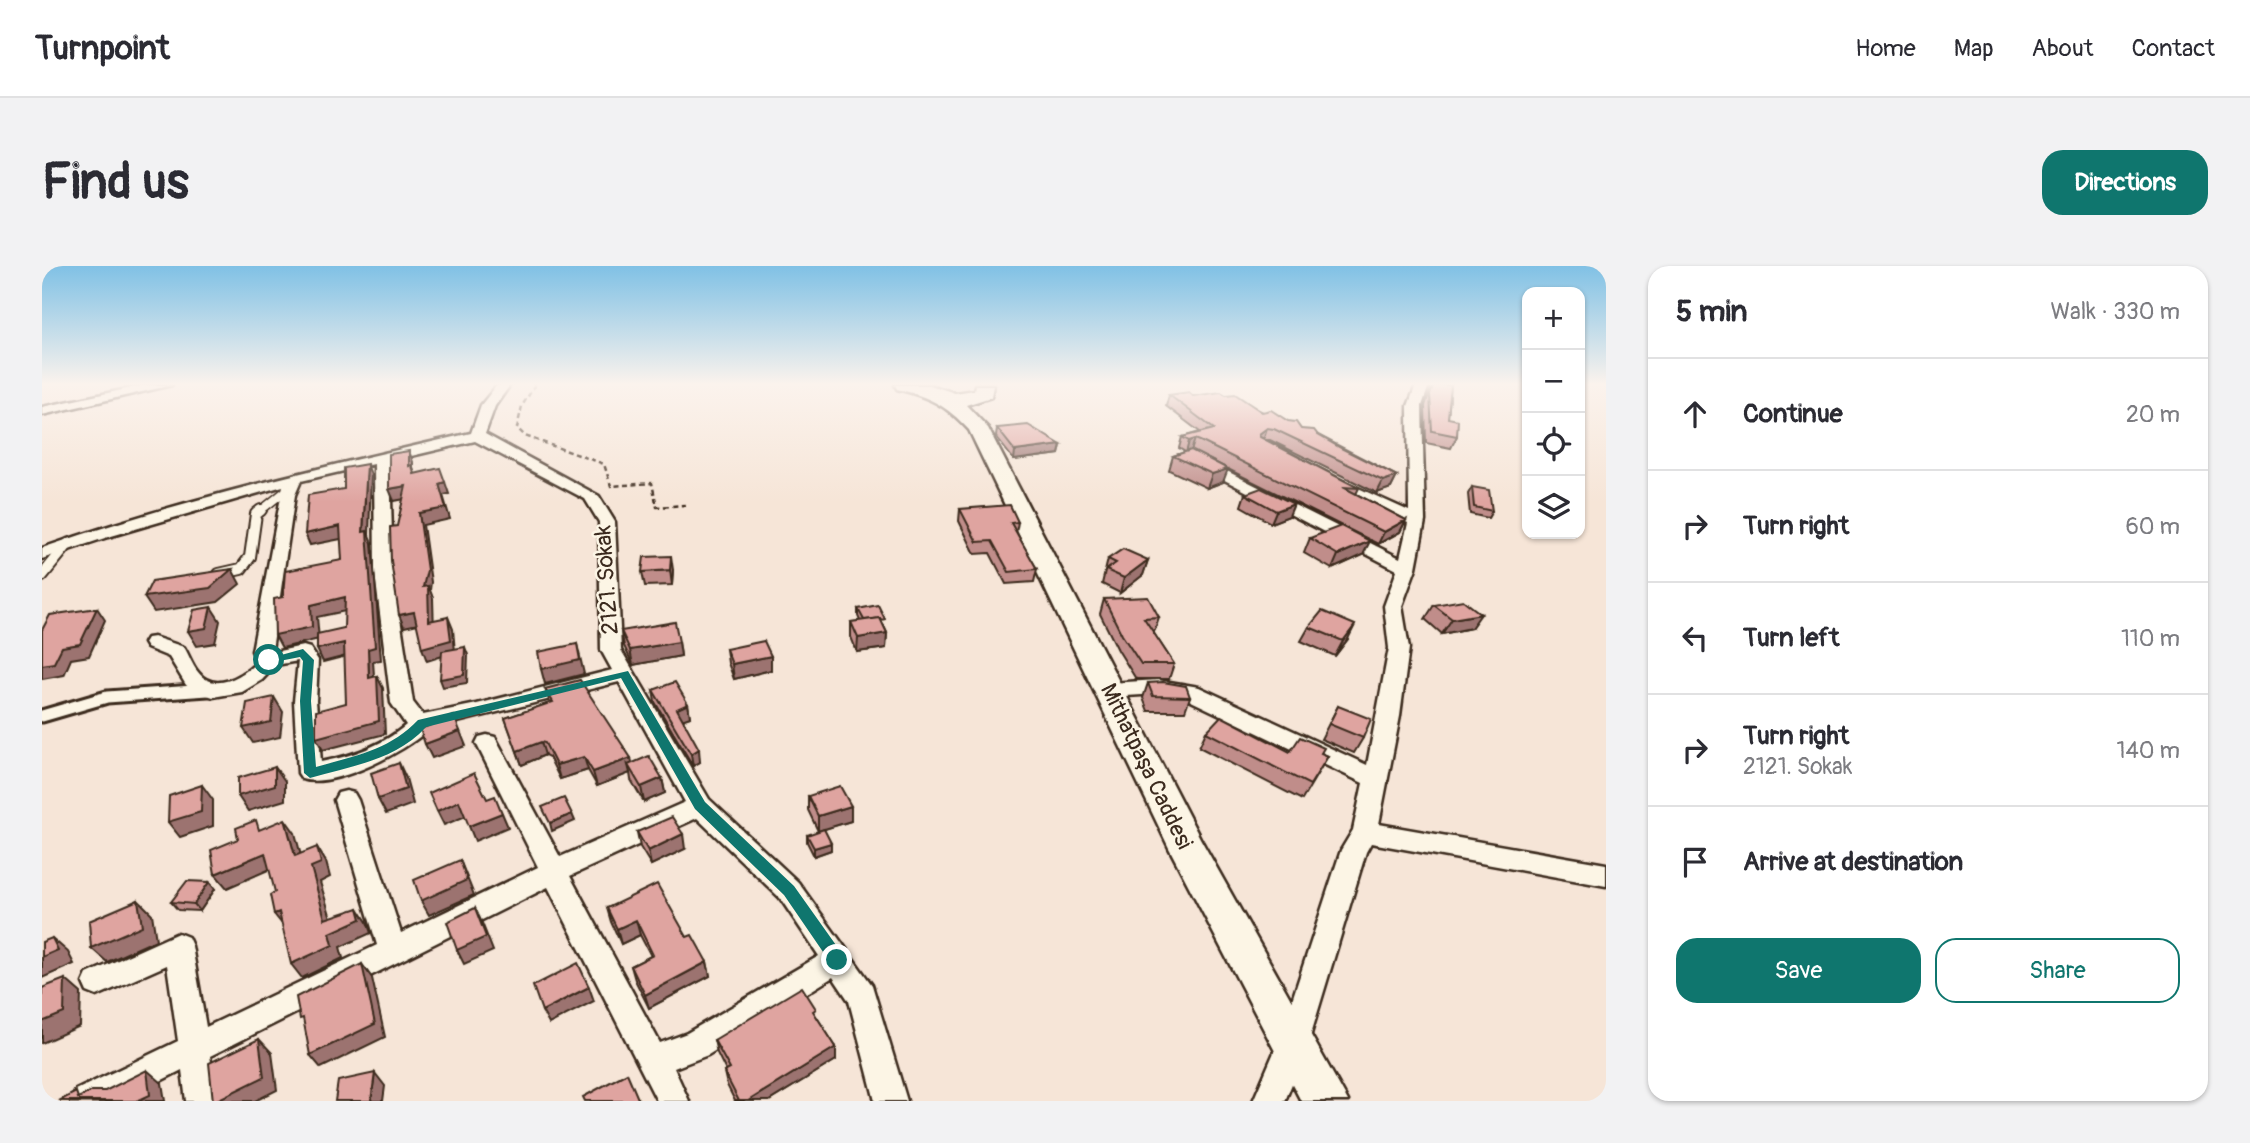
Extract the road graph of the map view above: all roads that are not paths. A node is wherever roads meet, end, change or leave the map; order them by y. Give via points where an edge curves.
1 (481, 424) edge
2 (996, 424) edge
3 (1415, 424) edge
4 (477, 436) junction
5 (382, 457) junction
6 (1190, 458) edge
7 (1328, 479) edge
8 (294, 481) junction
9 (1417, 521) junction
10 (68, 544) junction
11 (42, 554) edge
12 (1408, 568) junction
13 (212, 575) edge
14 (42, 576) edge
15 (154, 643) dead end
16 (269, 660) junction
17 (624, 674) junction
18 (218, 688) junction
19 (1110, 690) junction
20 (42, 716) edge
21 (422, 723) junction
22 (487, 743) dead end
23 (1376, 779) junction
24 (346, 800) dead end
25 (700, 806) junction
26 (1365, 832) junction
27 (553, 872) junction
28 (1606, 875) edge
29 (393, 951) junction
30 (837, 960) junction
31 (97, 983) dead end
32 (1293, 1044) junction
33 (194, 1049) junction
34 (654, 1061) junction
35 (87, 1101) edge
36 (202, 1101) edge
37 (673, 1101) edge
38 (891, 1101) edge
39 (1269, 1101) edge
40 (1325, 1101) edge

1 - 4 street
2 - 19 street, Mithatpaşa Caddesi
3 - 9 street
4 - 5 street
4 - 17 street, 2121. Sokak via 591,496 607,522 611,650
5 - 8 street
5 - 21 street via 384,573 402,703 412,719
6 - 12 street
7 - 9 street
8 - 10 street via 225,496
8 - 13 lane via 256,514 250,557 241,569
8 - 16 street via 287,495 265,617 262,650
9 - 12 street
10 - 11 street
10 - 14 lane
12 - 23 street via 1393,606 1399,648
15 - 18 street via 177,652 196,683
16 - 18 street via 251,680
16 - 21 street via 303,653 308,660 305,701 310,773 388,751
17 - 21 street
17 - 25 street, 2121. Sokak
18 - 20 lane via 114,696
19 - 23 street via 1158,687 1191,692
19 - 32 street, Mithatpaşa Caddesi via 1187,848
22 - 27 street
23 - 26 street
24 - 29 street
25 - 27 street
25 - 30 street, 2121. Sokak via 789,890
26 - 28 street
26 - 32 street via 1354,850
27 - 29 street
27 - 34 street
29 - 33 street
30 - 34 street via 696,1044
30 - 38 street, 2121. Sokak via 862,995
31 - 33 street via 178,946
32 - 39 street
32 - 40 street, Mithatpaşa Caddesi
33 - 35 street
33 - 36 street
34 - 37 street

